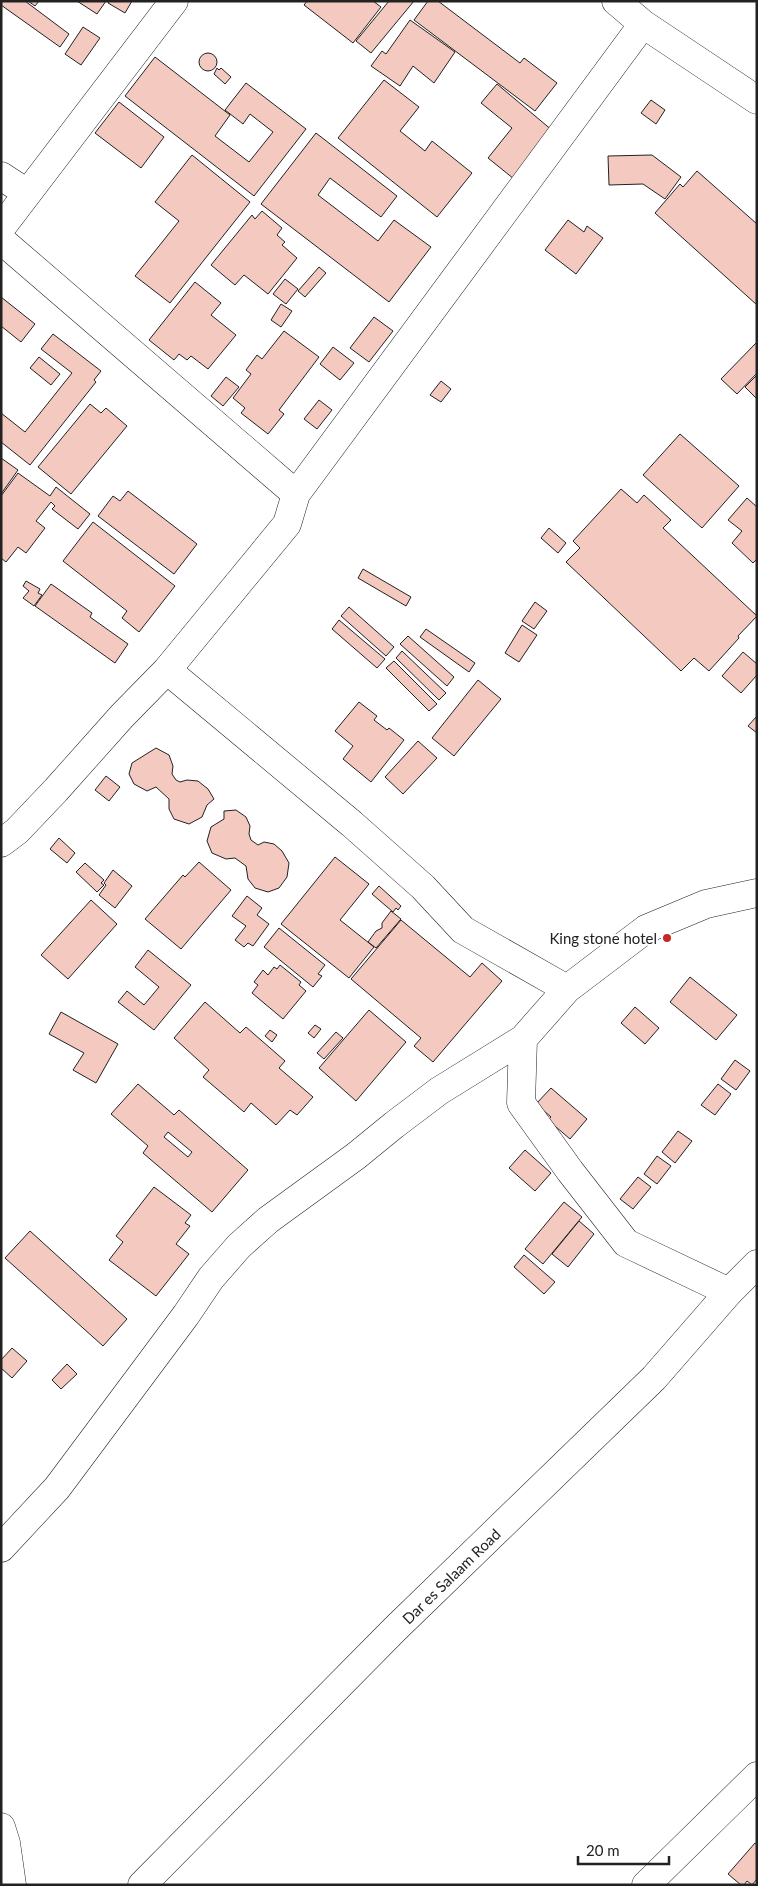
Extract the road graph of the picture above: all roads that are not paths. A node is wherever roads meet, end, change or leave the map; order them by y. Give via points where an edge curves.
1 (174, 1) edge
2 (616, 1) edge
3 (643, 24) junction
4 (757, 100) edge
5 (1, 176) edge
6 (27, 193) junction
7 (1, 228) edge
8 (1, 240) edge
9 (296, 494) junction
10 (167, 670) junction
11 (1, 844) edge
12 (757, 893) edge
13 (567, 989) junction
14 (523, 1039) junction
15 (757, 1264) edge
16 (729, 1292) junction
17 (1, 1548) edge
18 (757, 1776) edge
19 (1, 1827) edge
20 (12, 1885) edge
21 (142, 1885) edge
22 (646, 1885) edge

1 - 6 main road
2 - 3 main road
3 - 4 main road
3 - 9 main road
5 - 6 main road
6 - 7 main road
8 - 9 main road
9 - 10 main road via 287,524
10 - 11 main road via 43,804
10 - 13 main road via 423,886 463,930
12 - 13 main road via 706,904 646,929
13 - 14 main road
14 - 16 main road via 521,1103 626,1243
14 - 17 main road via 439,1091 268,1220 239,1246 211,1278 57,1488
15 - 16 main road, Dar es Salaam Road
16 - 21 main road, Dar es Salaam Road via 654,1378 395,1630
18 - 22 main road
19 - 20 main road

